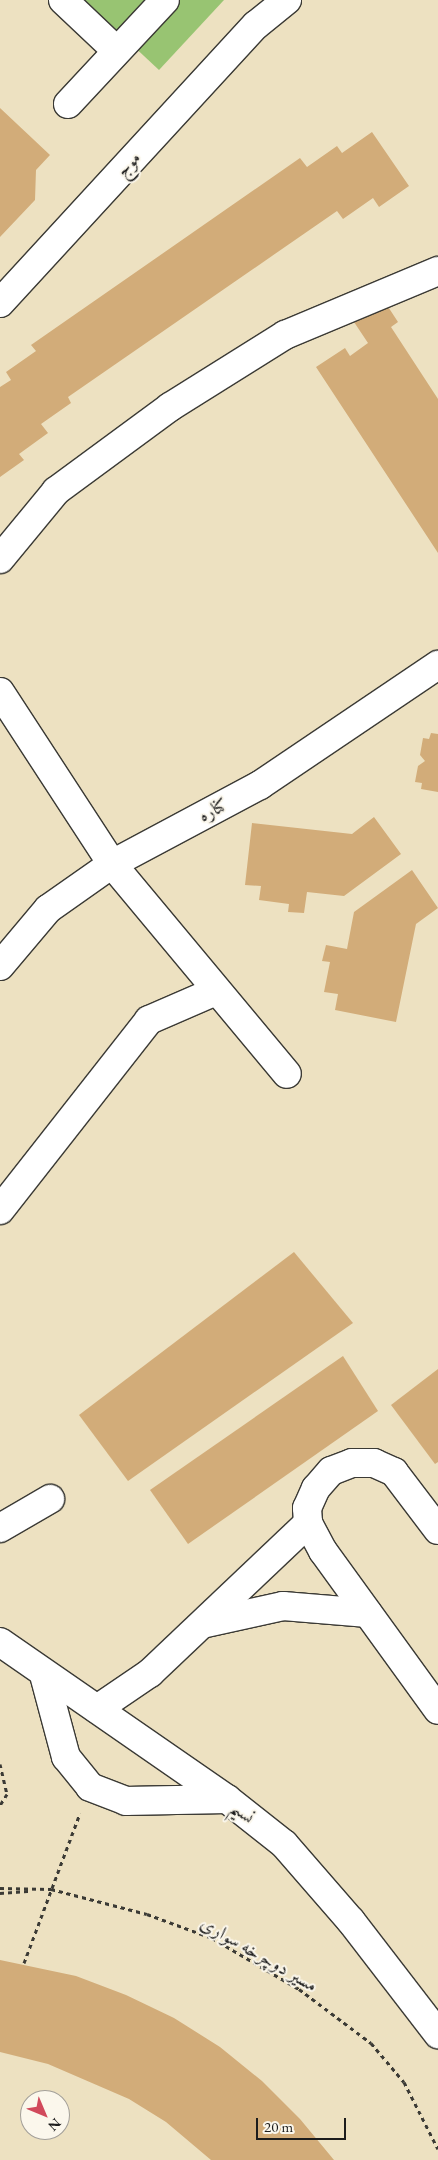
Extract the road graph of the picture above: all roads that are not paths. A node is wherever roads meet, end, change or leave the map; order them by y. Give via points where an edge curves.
1 (64, 0) edge
2 (165, 0) edge
3 (266, 0) edge
4 (287, 0) edge
5 (256, 24) junction
6 (117, 51) junction
7 (68, 104) dead end
8 (438, 271) edge
9 (0, 303) edge
10 (0, 559) edge
11 (438, 665) edge
12 (0, 692) edge
13 (112, 864) junction
14 (0, 966) edge
15 (216, 991) junction
16 (287, 1074) dead end
17 (0, 1210) edge
18 (50, 1499) dead end
19 (308, 1523) junction
20 (0, 1528) edge
21 (438, 1530) edge
22 (368, 1613) junction
23 (206, 1623) junction
24 (0, 1642) edge
25 (44, 1675) junction
26 (97, 1709) junction
27 (438, 1710) edge
28 (227, 1799) junction
29 (438, 2034) edge

1 - 6 street
2 - 6 street
3 - 5 street
4 - 5 street
5 - 9 street, موج
6 - 7 street
8 - 10 street via 285,335 170,407 56,491
11 - 13 street, کناره via 260,785
12 - 13 street
13 - 14 street, کناره via 48,908
13 - 15 street
15 - 16 street
15 - 17 street via 149,1020
18 - 20 street
19 - 21 street via 307,1508 316,1488 331,1472 352,1463 374,1463 394,1472
19 - 22 street via 323,1551
19 - 23 street
22 - 23 street via 283,1606
22 - 27 street
23 - 26 street via 150,1674
24 - 25 street, نسیم
25 - 26 street, نسیم
25 - 28 street via 66,1757 90,1787 126,1801
26 - 28 street, نسیم
28 - 29 street, نسیم via 284,1844 350,1921

